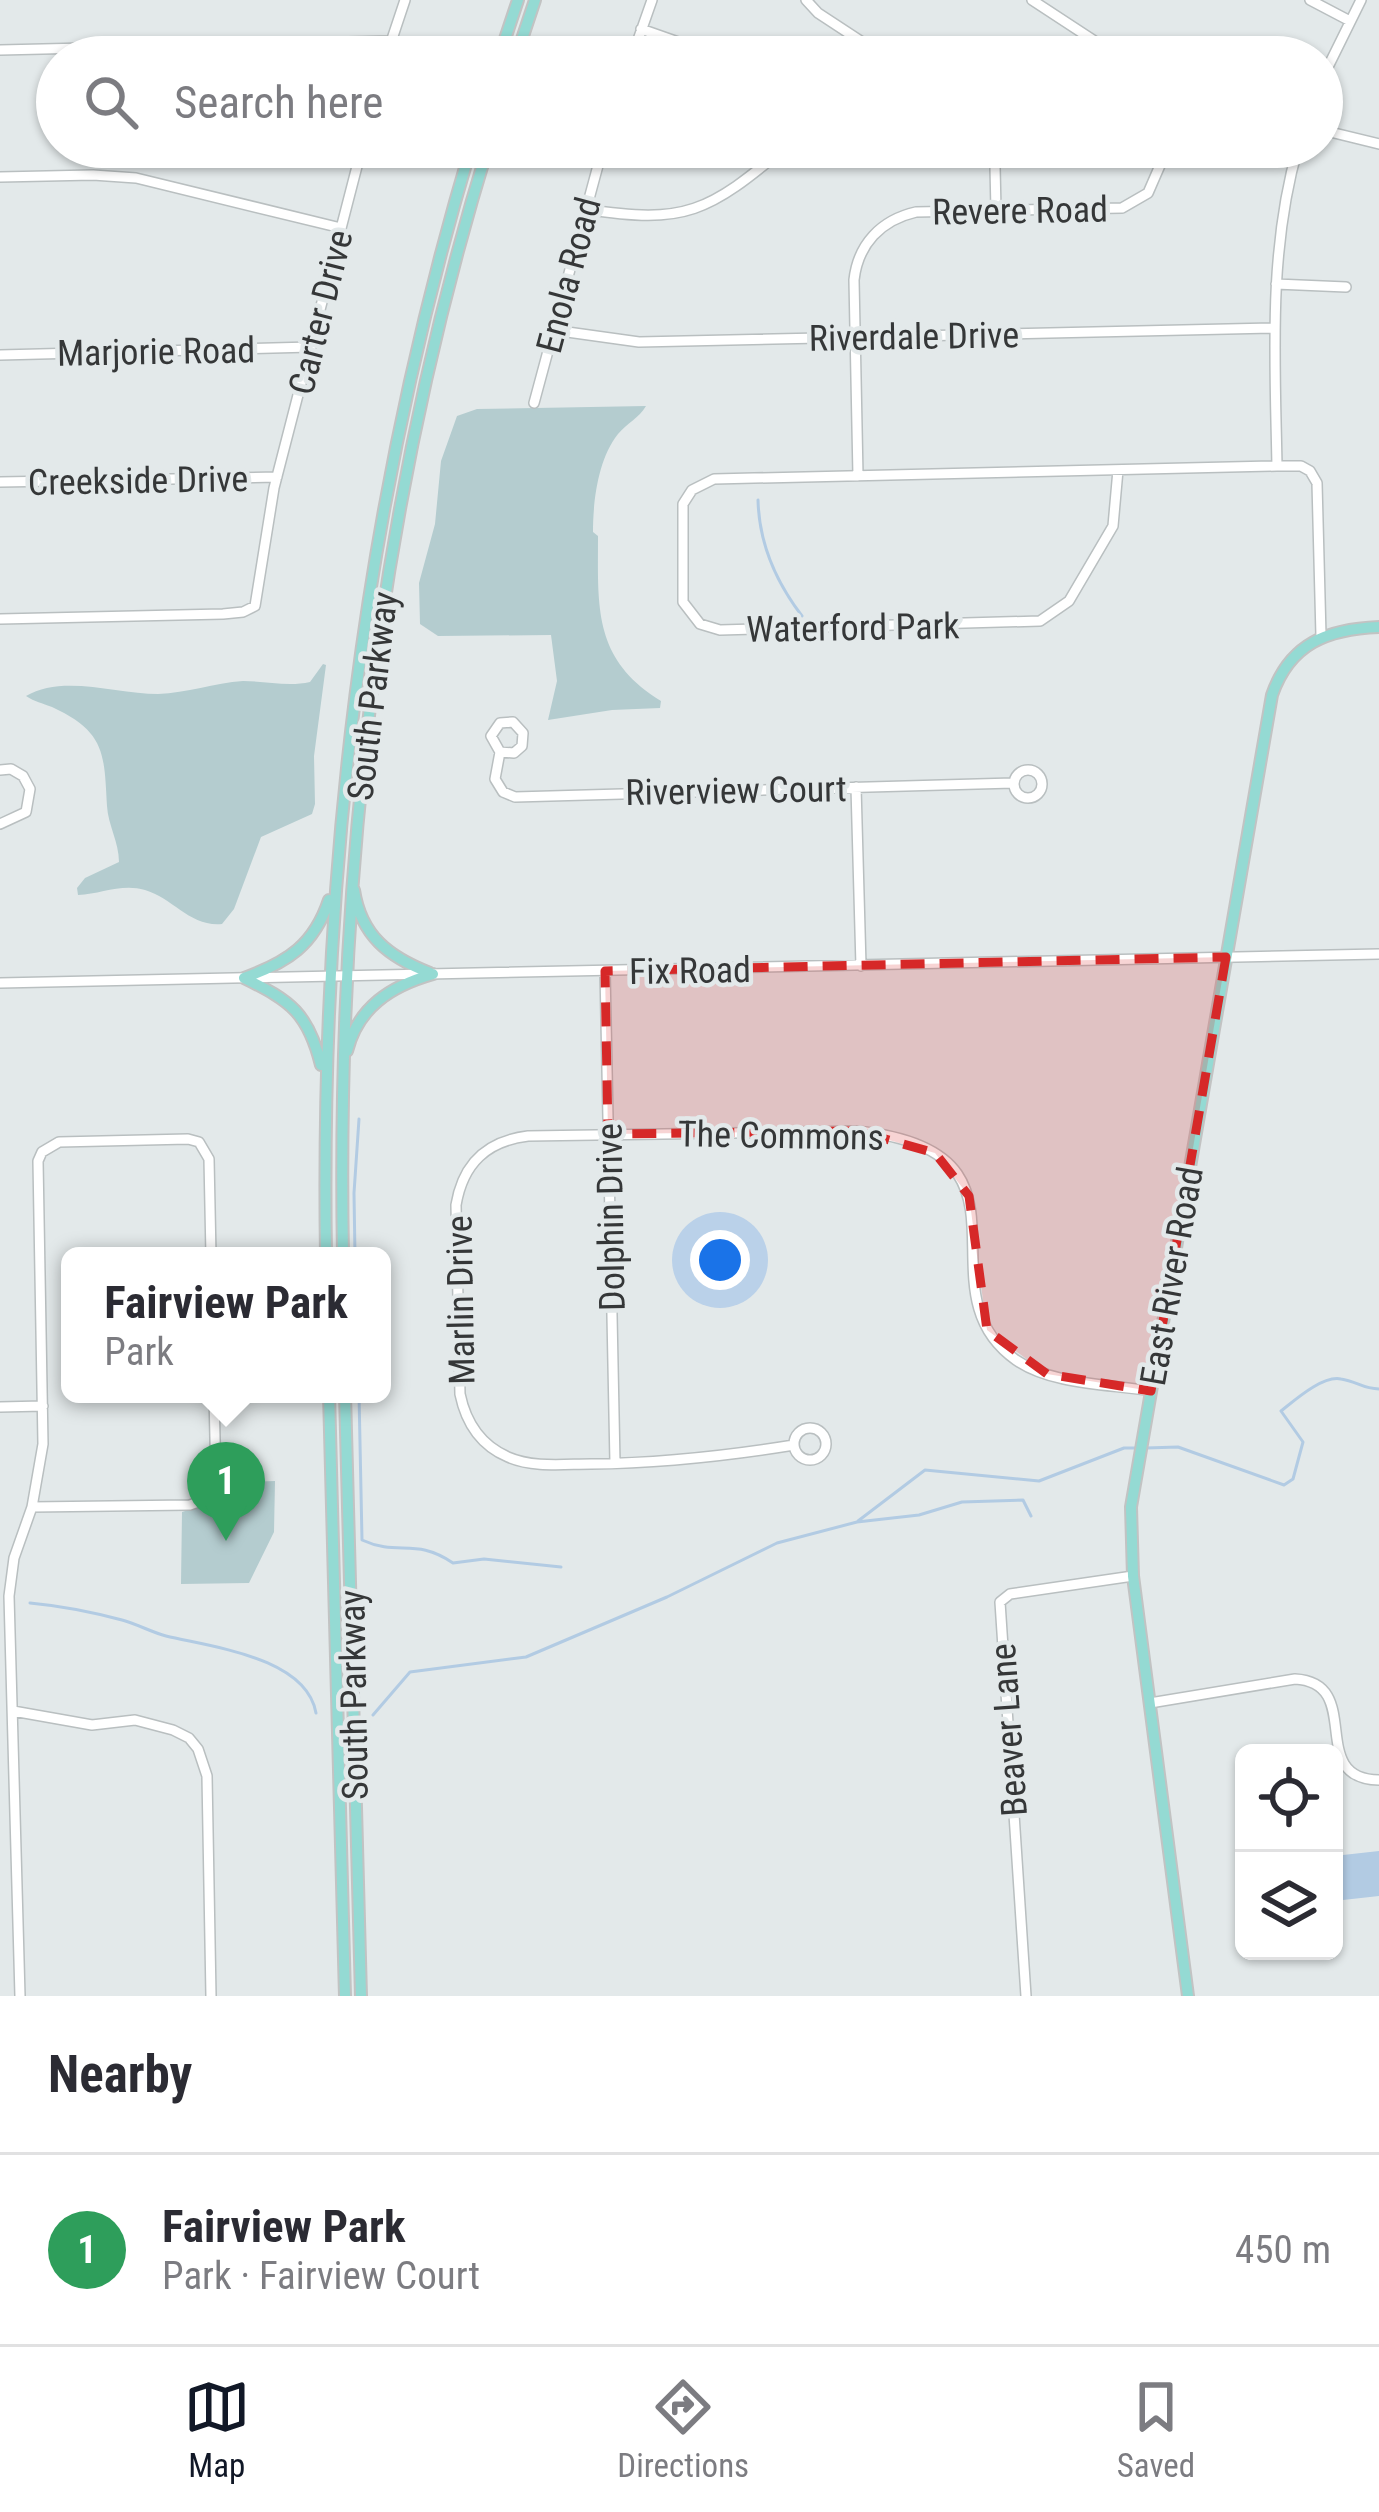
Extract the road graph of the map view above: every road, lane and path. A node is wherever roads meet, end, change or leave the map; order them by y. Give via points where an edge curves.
1 (405, 0) edge
2 (518, 0) edge
3 (535, 0) edge
4 (652, 0) edge
5 (806, 0) edge
6 (1032, 0) edge
7 (1310, 0) edge
8 (1361, 0) edge
9 (1350, 21) junction
10 (641, 29) junction
11 (392, 36) edge
12 (507, 36) edge
13 (523, 36) edge
14 (639, 36) edge
15 (661, 36) edge
16 (852, 36) edge
17 (1087, 36) edge
18 (1343, 36) edge
19 (36, 49) edge
20 (0, 50) edge
21 (1343, 135) edge
22 (1379, 144) edge
23 (357, 168) edge
24 (465, 168) edge
25 (482, 168) edge
26 (597, 168) edge
27 (758, 168) edge
28 (994, 168) edge
29 (1160, 168) edge
30 (1293, 168) edge
31 (0, 177) edge
32 (585, 209) junction
33 (996, 210) junction
34 (341, 228) junction
35 (1276, 284) junction
36 (1346, 287) dead end
37 (1275, 328) junction
38 (553, 330) junction
39 (856, 338) junction
40 (311, 347) junction
41 (0, 355) edge
42 (534, 403) dead end
43 (1277, 466) junction
44 (1118, 470) junction
45 (858, 476) junction
46 (277, 477) junction
47 (0, 482) edge
48 (0, 619) edge
49 (1379, 627) edge
50 (1321, 636) junction
51 (500, 752) dead end
52 (0, 770) edge
53 (1013, 784) dead end
54 (856, 788) junction
55 (0, 824) edge
56 (351, 871) junction
57 (335, 885) junction
58 (1379, 955) edge
59 (1226, 957) junction
60 (861, 966) junction
61 (605, 971) junction
62 (433, 974) junction
63 (345, 976) junction
64 (329, 977) junction
65 (244, 979) junction
66 (0, 983) edge
67 (325, 1082) junction
68 (341, 1086) junction
69 (608, 1134) junction
70 (211, 1247) edge
71 (326, 1247) edge
72 (343, 1247) edge
73 (1151, 1391) junction
74 (214, 1403) edge
75 (329, 1403) edge
76 (345, 1403) edge
77 (44, 1406) junction
78 (0, 1407) edge
79 (794, 1445) dead end
80 (615, 1463) junction
81 (32, 1507) junction
82 (1133, 1576) junction
83 (1150, 1703) junction
84 (13, 1711) junction
85 (1379, 1780) edge
86 (20, 1996) edge
87 (211, 1996) edge
88 (344, 1996) edge
89 (361, 1996) edge
90 (1027, 1996) edge
91 (1188, 1996) edge

1 - 11 street
2 - 12 main road
3 - 13 main road
4 - 10 street
5 - 16 street
6 - 17 street
7 - 9 street
8 - 9 street
9 - 18 street
10 - 14 street
10 - 15 street
19 - 20 street
21 - 22 street
23 - 34 street, Carter Drive
24 - 57 main road, South Parkway via 375,552
25 - 56 main road, South Parkway via 400,507
26 - 32 street, Enola Road
27 - 32 street via 681,214 637,218
28 - 33 street
29 - 33 street, Revere Road via 1132,205
30 - 35 street
31 - 34 street via 136,178
32 - 38 street, Enola Road
33 - 39 street, Revere Road via 916,212 876,231 856,268
34 - 40 street, Carter Drive
35 - 36 street
35 - 37 street
37 - 39 street, Riverdale Drive
37 - 43 street
38 - 39 street, Riverdale Drive via 639,342
38 - 42 street, Enola Road
39 - 45 street, Revere Road
40 - 41 street, Marjorie Road
40 - 46 street, Carter Drive
43 - 44 street, Waterford Park
43 - 50 street via 1305,468 1317,483
44 - 45 street, Waterford Park
44 - 45 street, Waterford Park via 1114,526 1069,601 1040,621 720,630 688,611 681,515 692,490 714,479
46 - 47 street, Creekside Drive
46 - 48 street, Carter Drive via 259,595 247,611
49 - 50 main road
50 - 59 main road, East River Road via 1288,663 1272,695
51 - 54 street, Riverview Court via 495,779 515,796
52 - 55 street via 23,776 31,801
53 - 54 street, Riverview Court
54 - 60 street
56 - 62 main road via 373,938
56 - 63 main road, South Parkway
57 - 64 main road, South Parkway
57 - 65 main road via 302,949
58 - 59 street, Fix Road
59 - 60 street, Fix Road
59 - 73 main road, East River Road
60 - 61 street, Fix Road
61 - 62 street, Fix Road
61 - 69 street, Dolphin Drive
62 - 63 street, Fix Road
62 - 68 main road via 369,1007 350,1041
63 - 64 street, Fix Road
63 - 68 main road, South Parkway
64 - 65 street, Fix Road
64 - 67 main road, South Parkway
65 - 66 street, Fix Road
65 - 67 main road via 302,1016
67 - 71 main road, South Parkway
68 - 72 main road, South Parkway
69 - 73 street, The Commons via 899,1135 957,1171 972,1209 977,1305 998,1344 1047,1374
69 - 80 street, Dolphin Drive
69 - 80 street, Marlin Drive via 512,1138 467,1169 456,1205 459,1350 463,1406 488,1446 533,1464
70 - 77 street via 209,1159 200,1142 68,1141 42,1152
73 - 82 main road, East River Road via 1130,1524
74 - 81 street via 216,1483 207,1498 190,1505
75 - 88 main road, South Parkway
76 - 89 main road, South Parkway
77 - 78 street
77 - 81 street
79 - 80 street, Marlin Drive via 686,1462
81 - 84 street via 9,1596
82 - 83 main road, East River Road
82 - 90 street, Beaver Lane via 1000,1602
83 - 85 street via 1312,1682 1333,1707 1342,1763
83 - 91 main road, East River Road
84 - 86 street
84 - 87 street via 92,1725 144,1721 198,1749 207,1777

